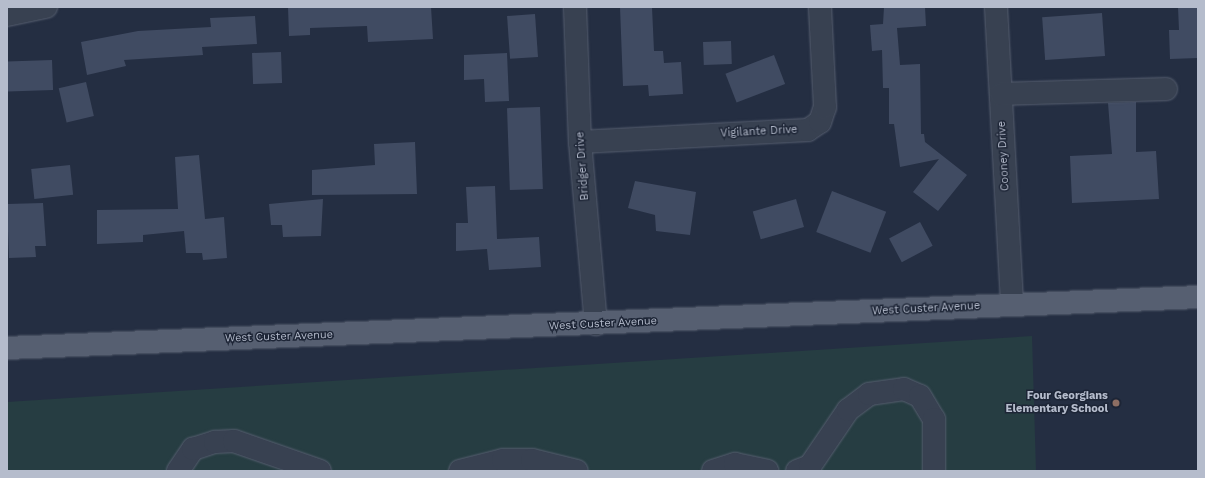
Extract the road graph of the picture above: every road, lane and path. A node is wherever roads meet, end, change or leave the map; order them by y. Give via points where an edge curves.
1 (46, 7) edge
2 (575, 7) edge
3 (820, 7) edge
4 (996, 7) edge
5 (7, 15) edge
6 (1166, 89) dead end
7 (1001, 94) junction
8 (580, 142) junction
9 (1198, 297) edge
10 (1012, 305) junction
11 (596, 324) junction
12 (7, 348) edge
13 (178, 471) edge
14 (320, 471) edge
15 (460, 471) edge
16 (577, 471) edge
17 (713, 471) edge
18 (767, 471) edge
19 (797, 471) edge
20 (934, 471) edge

1 - 5 street
2 - 8 street, Bridger Drive
3 - 8 street, Vigilante Drive via 825,107 820,122 808,130
4 - 7 street, Cooney Drive
6 - 7 street
7 - 10 street, Cooney Drive
8 - 11 street, Bridger Drive
9 - 10 main road, West Custer Avenue
10 - 11 main road, West Custer Avenue
11 - 12 main road, West Custer Avenue
13 - 14 street via 193,449 215,442 234,441
15 - 16 street via 503,460 532,460
17 - 18 street via 735,464
19 - 20 street via 810,466 848,410 869,394 904,389 920,396 934,419

